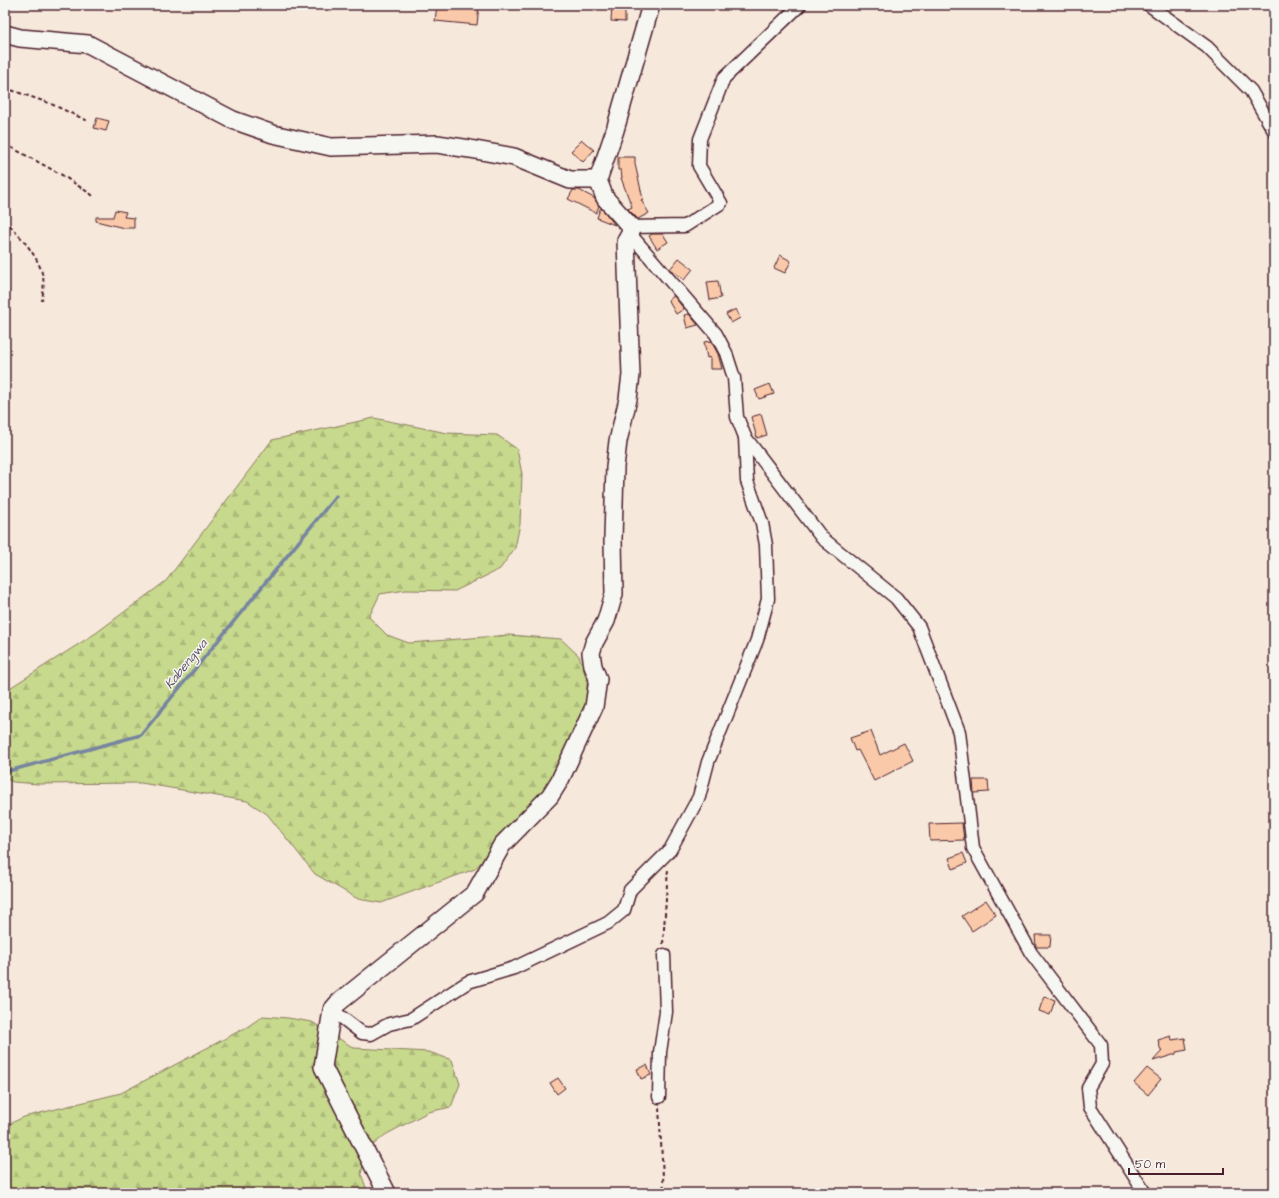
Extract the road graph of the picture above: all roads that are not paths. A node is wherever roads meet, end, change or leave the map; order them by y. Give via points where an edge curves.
1 (651, 5) edge
2 (800, 5) edge
3 (1149, 5) edge
4 (5, 34) edge
5 (1274, 131) edge
6 (598, 180) junction
7 (631, 231) junction
8 (744, 437) junction
9 (664, 955) road end
10 (332, 1010) junction
11 (659, 1097) road end
12 (386, 1193) edge
13 (1145, 1193) edge

1 - 6 street
2 - 7 street via 724,78 700,139 699,166 721,203 685,226
3 - 5 street via 1207,47 1251,91
4 - 6 street via 20,38 88,44 233,120 273,134 331,147 437,144 514,157 570,180
6 - 7 street via 605,198
7 - 8 street via 716,334 726,353 734,378 737,417
7 - 10 street via 626,241 631,375 615,467 614,594 606,621 591,653 598,679 594,707 550,796 502,845 475,893
8 - 10 street via 747,481 762,523 766,545 768,599 757,640 708,762 699,797 670,850 630,890 624,910 608,923 514,968 468,982 411,1019 389,1024 371,1034 362,1034
8 - 13 street via 822,538 896,598 919,627 959,732 973,848 1031,953 1102,1045 1102,1064 1088,1088 1090,1107
9 - 11 street via 666,1012 660,1052
10 - 12 street via 323,1067

